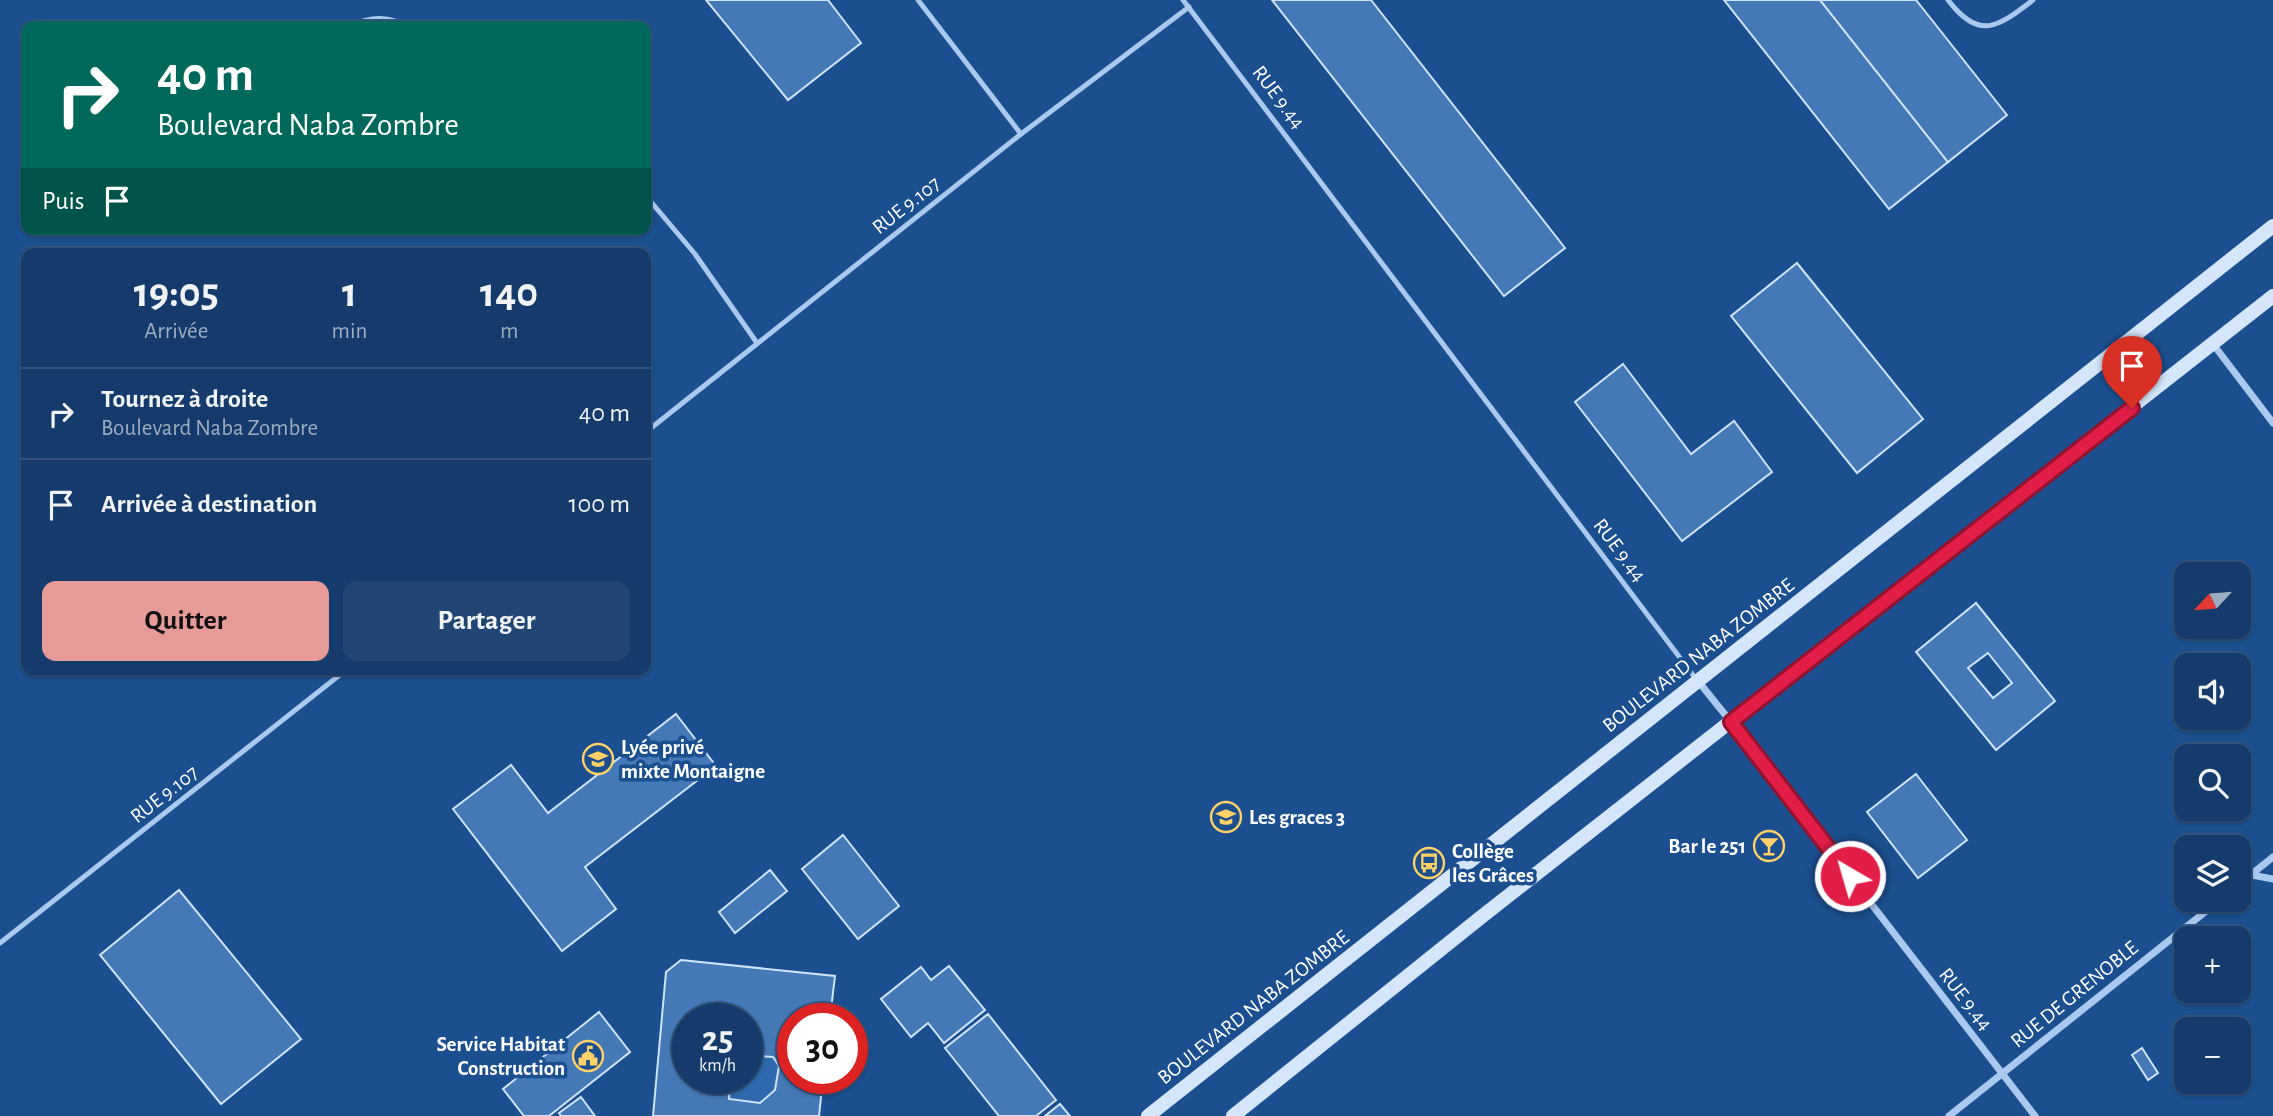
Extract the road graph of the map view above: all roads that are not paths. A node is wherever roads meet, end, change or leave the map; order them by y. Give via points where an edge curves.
1 (918, 0) edge
2 (1183, 0) edge
3 (1948, 0) edge
4 (2033, 0) edge
5 (1189, 7) junction
6 (361, 21) edge
7 (394, 21) edge
8 (1021, 134) junction
9 (651, 202) edge
10 (2273, 226) edge
11 (2273, 296) edge
12 (757, 343) junction
13 (2213, 344) junction
14 (2273, 423) edge
15 (651, 428) edge
16 (340, 675) edge
17 (1698, 681) junction
18 (1731, 722) junction
19 (2273, 858) edge
20 (2252, 874) joint
21 (2273, 879) edge
22 (2205, 912) edge
23 (0, 943) edge
24 (2002, 1073) junction
25 (1148, 1116) edge
26 (1233, 1116) edge
27 (1949, 1116) edge
28 (2035, 1116) edge

1 - 8 lane
2 - 5 lane, RUE 9.44
3 - 4 lane via 1966,19 1992,26
5 - 8 lane, RUE 9.107
5 - 17 lane, RUE 9.44
6 - 7 lane via 371,17
8 - 12 lane, RUE 9.107
9 - 12 lane via 695,254
10 - 17 main road, BOULEVARD NABA ZOMBRE
11 - 13 main road
12 - 15 lane, RUE 9.107
13 - 14 street
13 - 18 main road
16 - 23 lane, RUE 9.107
17 - 18 street, RUE 9.44
17 - 25 main road, BOULEVARD NABA ZOMBRE
18 - 24 street, RUE 9.44
18 - 26 main road
19 - 20 street
20 - 21 street
22 - 24 street, RUE DE GRENOBLE
24 - 27 street, RUE DE GRENOBLE
24 - 28 street, RUE 9.44

